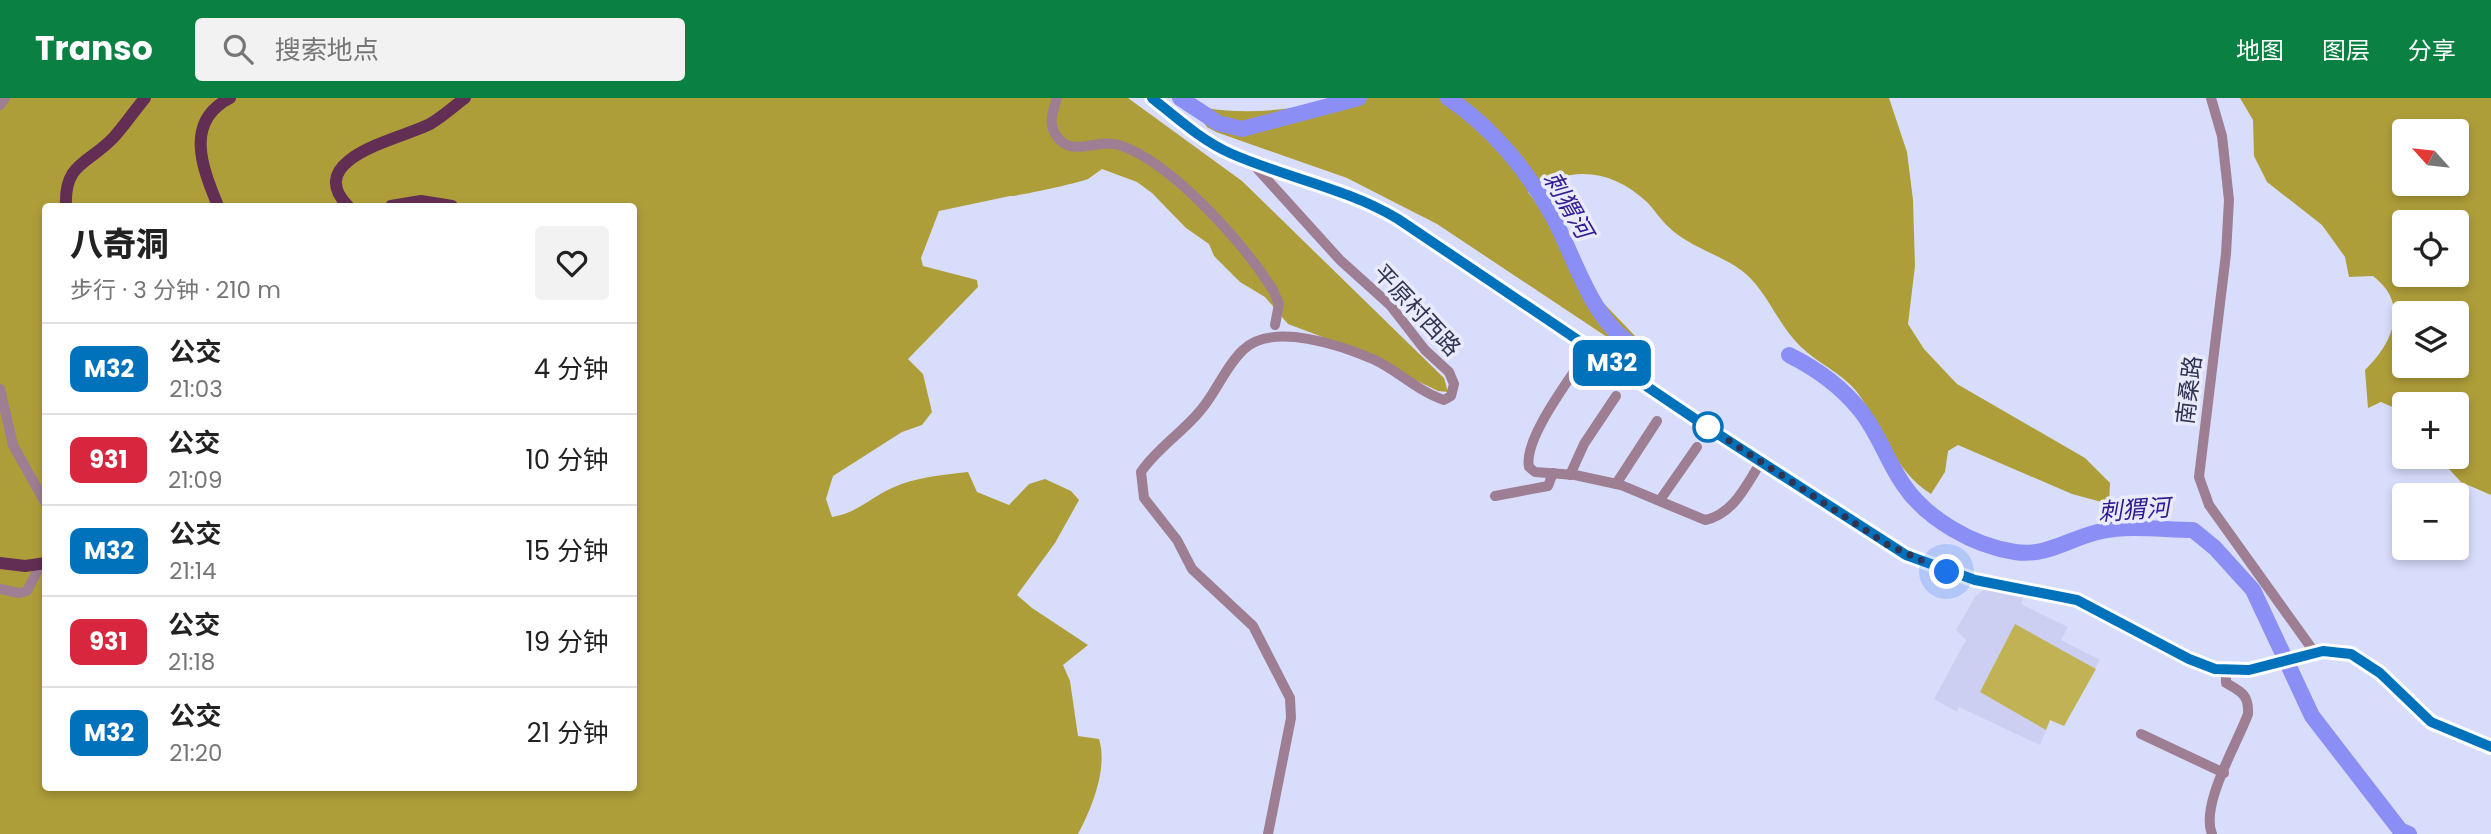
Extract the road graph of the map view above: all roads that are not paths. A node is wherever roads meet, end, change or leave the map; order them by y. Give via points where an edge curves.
1 (5, 98) edge
2 (145, 98) edge
3 (230, 98) edge
4 (465, 98) edge
5 (1057, 98) edge
6 (1152, 98) edge
7 (2211, 98) edge
8 (0, 105) edge
9 (1250, 161) junction
10 (66, 203) edge
11 (217, 203) edge
12 (345, 203) edge
13 (409, 203) edge
14 (433, 203) edge
15 (1275, 325) dead end
16 (1590, 348) junction
17 (0, 389) edge
18 (1616, 396) dead end
19 (1657, 421) dead end
20 (1697, 447) dead end
21 (1761, 462) junction
22 (1553, 473) junction
23 (1570, 475) junction
24 (1616, 484) junction
25 (1495, 496) dead end
26 (42, 497) edge
27 (1660, 500) junction
28 (0, 563) edge
29 (42, 564) edge
30 (42, 566) edge
31 (0, 589) edge
32 (2312, 653) junction
33 (2226, 672) junction
34 (2141, 734) dead end
35 (2491, 747) edge
36 (2224, 773) junction
37 (1268, 834) edge
38 (2212, 834) edge

1 - 8 street
2 - 10 main road via 114,137 72,173
3 - 11 main road via 211,113 200,138 201,160
4 - 12 main road via 429,125 349,158 340,170 338,184
5 - 15 street via 1050,118 1062,142 1074,147 1098,142 1119,145 1195,194 1273,290 1279,304
6 - 9 main road via 1215,146
7 - 32 street, 南桑路 via 2222,136 2229,200 2199,477 2209,505
9 - 16 main road via 1378,207
9 - 37 street, 平原村西路 via 1340,260 1390,305 1449,372 1454,384 1451,396 1444,400 1375,360 1345,349 1313,340 1268,338 1242,350 1200,411 1141,472 1144,498 1177,540 1192,569 1254,626 1290,698 1288,737
13 - 14 main road
16 - 21 main road
16 - 22 street via 1532,440 1529,467
17 - 26 street via 13,445
18 - 23 street via 1584,444
19 - 24 street
20 - 27 street
21 - 27 street via 1735,502 1719,517 1705,520
21 - 33 main road via 1925,564 1975,580 2077,600 2189,659
22 - 23 street
22 - 25 street via 1548,486
23 - 24 street
24 - 27 street
28 - 29 main road
30 - 31 street via 26,591
32 - 33 main road
32 - 35 main road via 2341,652 2361,659 2431,722
33 - 36 street via 2226,683 2249,701
34 - 36 street
36 - 38 street via 2210,808

